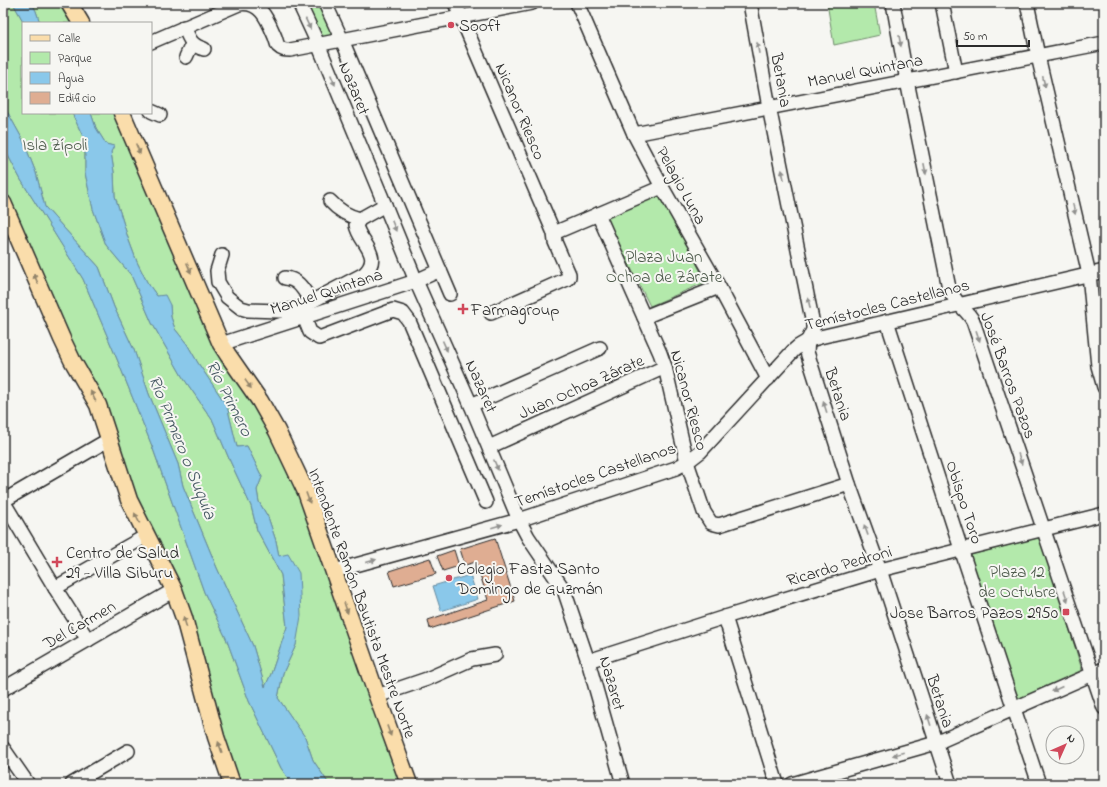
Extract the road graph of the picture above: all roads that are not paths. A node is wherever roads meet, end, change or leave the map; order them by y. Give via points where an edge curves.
1 (69, 3) edge
2 (299, 3) edge
3 (325, 3) edge
4 (455, 3) edge
5 (532, 3) edge
6 (577, 3) edge
7 (750, 3) edge
8 (893, 3) edge
9 (942, 3) edge
10 (1027, 3) edge
11 (461, 17) junction
12 (80, 22) edge
13 (184, 27) junction
14 (342, 40) junction
15 (152, 42) edge
16 (1104, 43) edge
17 (318, 44) junction
18 (1038, 56) junction
19 (186, 57) dead end
20 (956, 72) junction
21 (907, 81) junction
22 (769, 107) junction
23 (122, 114) edge
24 (634, 134) junction
25 (662, 187) junction
26 (330, 202) dead end
27 (3, 203) edge
28 (385, 205) junction
29 (598, 214) junction
30 (360, 219) junction
31 (554, 233) junction
32 (222, 255) dead end
33 (440, 270) junction
34 (1104, 271) edge
35 (1089, 274) junction
36 (284, 278) dead end
37 (416, 281) junction
38 (719, 287) junction
39 (450, 294) dead end
40 (311, 301) junction
41 (958, 304) junction
42 (492, 313) dead end
43 (304, 316) junction
44 (644, 317) junction
45 (888, 321) junction
46 (808, 340) junction
47 (221, 344) junction
48 (600, 348) dead end
49 (665, 367) junction
50 (768, 379) junction
51 (1104, 388) edge
52 (471, 405) junction
53 (108, 440) junction
54 (489, 447) junction
55 (687, 462) junction
56 (849, 484) junction
57 (3, 501) edge
58 (486, 502) dead end
59 (1104, 514) edge
60 (519, 520) junction
61 (1043, 529) junction
62 (146, 536) junction
63 (961, 549) junction
64 (880, 570) junction
65 (334, 571) junction
66 (55, 588) junction
67 (174, 590) junction
68 (725, 617) junction
69 (88, 640) junction
70 (495, 655) dead end
71 (588, 661) junction
72 (1098, 671) edge
73 (3, 688) edge
74 (377, 696) junction
75 (1104, 708) edge
76 (1014, 709) junction
77 (936, 743) junction
78 (3, 748) edge
79 (128, 751) dead end
80 (796, 783) edge
81 (28, 784) edge
82 (72, 784) edge
83 (232, 784) edge
84 (409, 784) edge
85 (623, 784) edge
86 (777, 784) edge
87 (950, 784) edge
88 (1039, 784) edge

1 - 12 main road
2 -> 17 street, Nazaret
3 - 14 street, Nazaret
4 - 11 street, Nicanor Riesco
5 - 11 street
6 - 24 street, Pelagio Luna
22 -> 7 street, Betania
8 -> 21 street, José Barros Pazos
9 - 20 street
10 - 18 street
11 - 14 street
11 - 31 street, Nicanor Riesco
13 - 15 street
13 - 17 street via 243,3 255,6 263,13 278,46 284,50
13 - 19 street via 198,46
14 - 17 street
14 - 33 street, Nazaret
16 - 18 street, Manuel Quintana
17 -> 28 street, Nazaret
18 - 20 street, Manuel Quintana
18 -> 35 street
20 - 21 street, Manuel Quintana
21 - 22 street, Manuel Quintana
21 -> 41 street, José Barros Pazos via 949,288
22 - 24 street, Manuel Quintana
46 -> 22 street, Betania via 813,324
23 -> 47 main road, Intendente Ramón Bautista Mestre Norte
24 - 25 street, Pelagio Luna
25 - 29 street
25 - 38 street, Pelagio Luna
26 - 30 street via 343,213
53 -> 27 main road via 98,405 62,339
28 - 30 street
28 -> 37 street, Nazaret
29 - 31 street
29 - 44 street, Nicanor Riesco
30 - 40 street via 356,225 372,255 370,266 364,274
31 - 42 street, Nicanor Riesco via 569,277
32 - 40 street via 217,271 218,282 227,297 241,308 290,310
33 - 37 street, Manuel Quintana
33 - 39 street, Nazaret
34 - 35 street, Temístocles Castellanos
35 - 41 street, Temístocles Castellanos
35 - 51 street via 1098,366
36 - 40 street via 299,279
37 - 43 street, Manuel Quintana
37 -> 52 street, Nazaret
38 - 44 street
38 - 50 street, Pelagio Luna
41 - 45 street, Temístocles Castellanos
41 -> 61 street, José Barros Pazos via 967,311 973,321
43 - 47 street, Manuel Quintana
43 - 58 street via 310,332 319,338 393,310 403,313 409,321
44 - 49 street, Nicanor Riesco
45 - 46 street, Temístocles Castellanos
45 - 63 street, Obispo Toro
46 - 50 street, Temístocles Castellanos via 793,351
56 -> 46 street, Betania via 807,352
47 -> 65 main road, Intendente Ramón Bautista Mestre Norte via 277,431 306,492
48 - 52 street
49 - 54 street, Juan Ochoa Zárate
49 - 55 street, Nicanor Riesco
50 - 55 street, Temístocles Castellanos via 700,452
52 - 54 street, Nazaret
53 - 57 street
62 -> 53 main road via 129,500
54 -> 60 street, Nazaret
55 - 56 street, Nicanor Riesco via 707,518 711,523 719,525
55 - 60 street, Temístocles Castellanos via 676,468
64 -> 56 street, Betania
57 - 66 street
59 - 61 street, Ricardo Pedroni
65 -> 60 street, Temístocles Castellanos
60 - 71 street, Nazaret via 564,590
61 - 63 street, Ricardo Pedroni
61 -> 72 street, José Barros Pazos
62 - 66 street
62 - 67 main road
63 - 64 street, Ricardo Pedroni
63 - 76 street, Obispo Toro
64 - 68 street, Ricardo Pedroni
77 -> 64 street, Betania
65 -> 74 main road, Intendente Ramón Bautista Mestre Norte
66 - 69 street
67 - 69 street, Del Carmen
83 -> 67 main road
68 - 71 street, Ricardo Pedroni
68 - 86 street
69 - 73 street, Del Carmen
70 - 74 street via 472,659 427,680
71 - 85 street, Nazaret
72 - 75 street, José Barros Pazos
72 -> 76 street
74 -> 84 main road, Intendente Ramón Bautista Mestre Norte
76 - 77 street
76 - 88 street, Obispo Toro
77 -> 80 street
77 - 87 street, Betania
78 - 81 street
79 - 82 street

